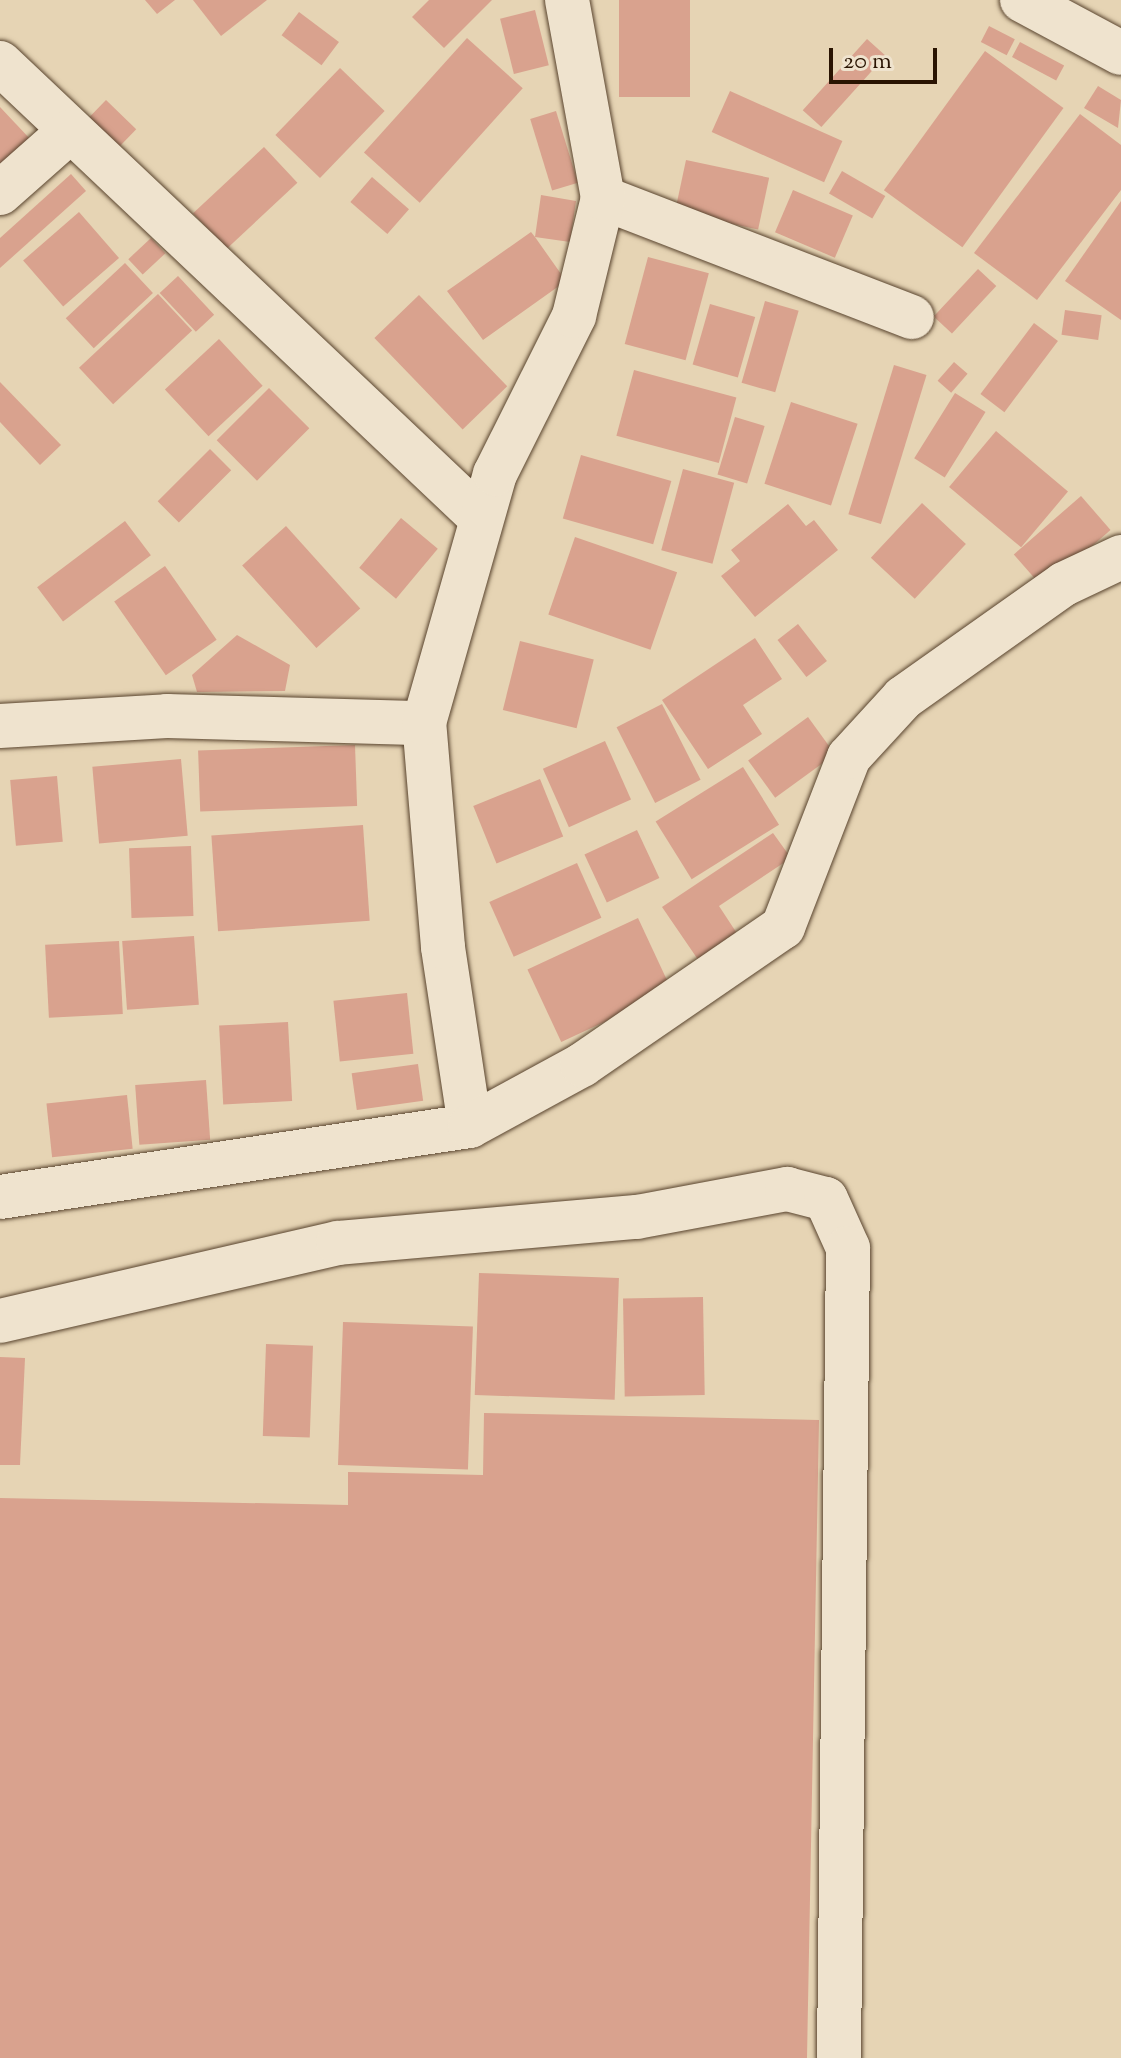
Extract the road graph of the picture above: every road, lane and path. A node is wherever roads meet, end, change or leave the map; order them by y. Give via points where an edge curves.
1 (567, 0) edge
2 (1022, 0) edge
3 (1121, 53) edge
4 (0, 63) edge
5 (69, 132) junction
6 (0, 193) edge
7 (603, 198) junction
8 (912, 317) dead end
9 (481, 518) junction
10 (1121, 557) edge
11 (424, 723) junction
12 (0, 726) edge
13 (470, 1126) junction
14 (0, 1187) edge
15 (0, 1197) edge
16 (0, 1321) edge
17 (839, 2058) edge

1 - 7 street
2 - 3 street
4 - 5 street
5 - 6 street
5 - 9 street
7 - 8 street
7 - 9 street via 574,316 495,474
9 - 11 street
10 - 13 street via 1064,584 894,707 849,757 783,927 582,1065
11 - 12 street via 167,716
11 - 13 street via 443,947
13 - 15 street
14 - 15 street
16 - 17 street via 338,1243 637,1217 787,1189 826,1199 848,1248

